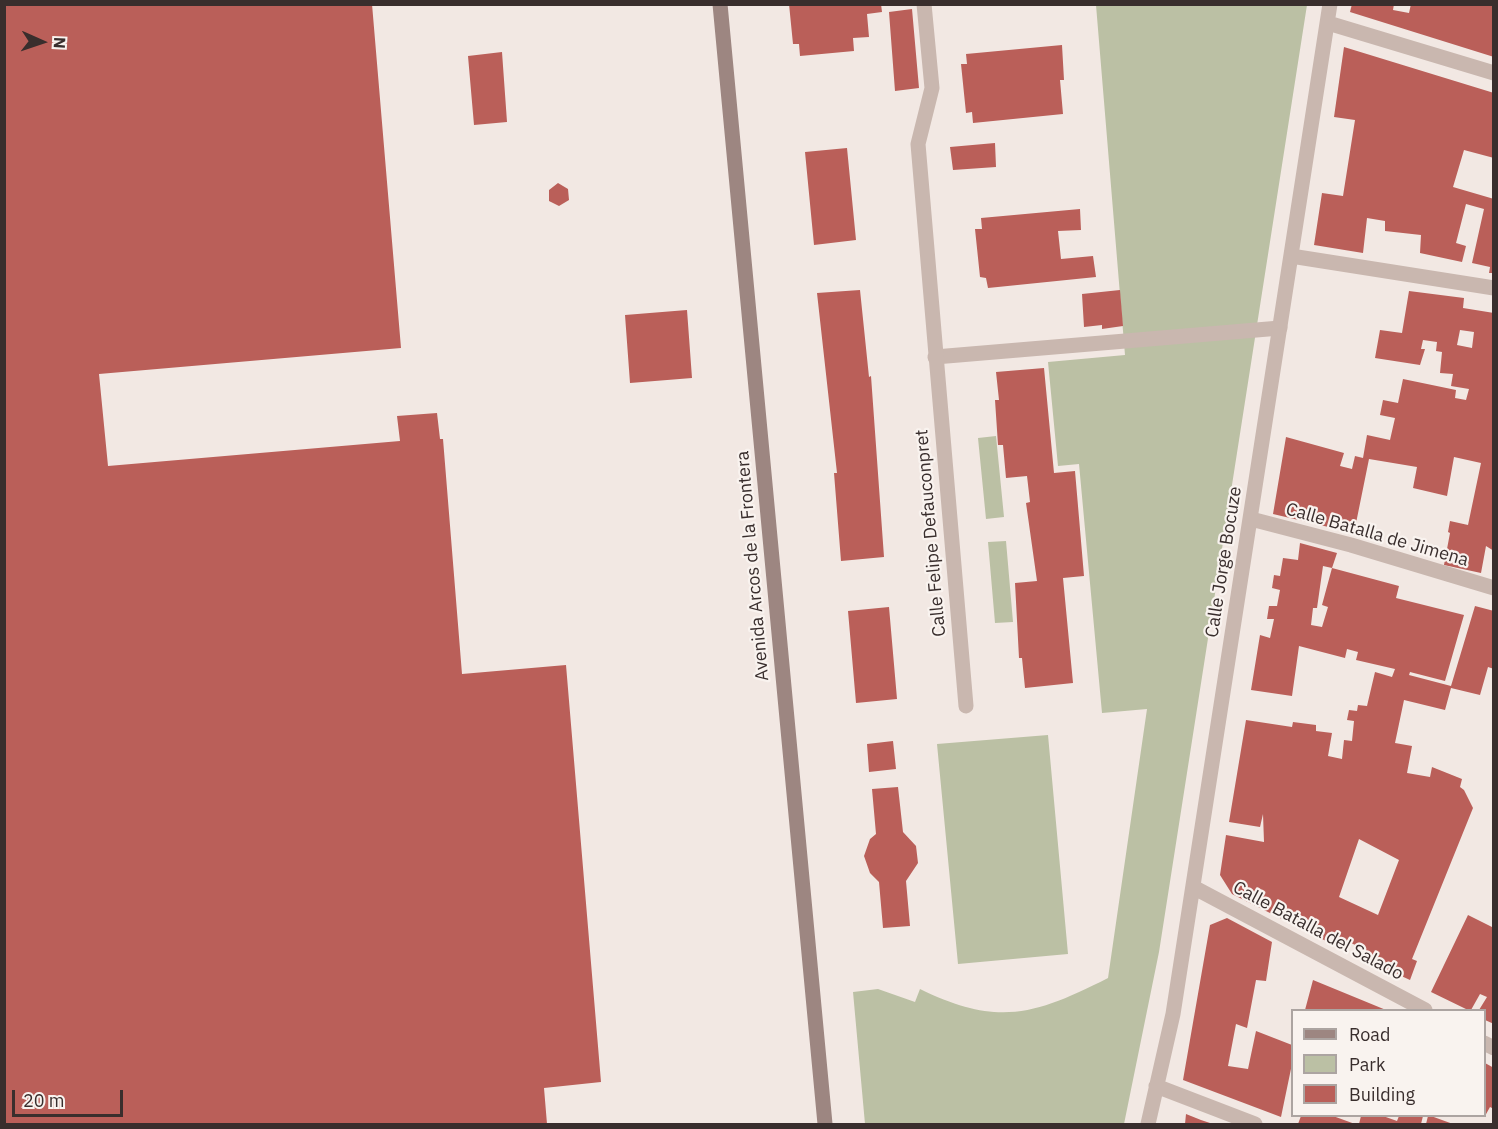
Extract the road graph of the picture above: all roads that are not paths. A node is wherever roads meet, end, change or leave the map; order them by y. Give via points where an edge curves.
1 (720, 4) edge
2 (924, 4) edge
3 (1330, 4) edge
4 (1328, 23) junction
5 (1494, 73) edge
6 (1292, 256) junction
7 (1494, 288) edge
8 (1280, 328) junction
9 (935, 357) junction
10 (1251, 519) junction
11 (1494, 588) edge
12 (966, 706) dead end
13 (1193, 887) junction
14 (1421, 1009) edge
15 (1156, 1086) junction
16 (825, 1125) edge
17 (1148, 1125) edge
18 (1255, 1125) edge

1 - 16 main road, Avenida Arcos de la Frontera
2 - 9 street, Calle Felipe Defauconpret via 932,88 918,144
3 - 4 street, Calle Jorge Bocuze
4 - 5 street
4 - 6 street, Calle Jorge Bocuze
6 - 7 street
6 - 8 street, Calle Jorge Bocuze
8 - 9 street
8 - 10 street, Calle Jorge Bocuze
9 - 12 street, Calle Felipe Defauconpret
10 - 11 street, Calle Batalla de Jimena via 1351,544
10 - 13 street, Calle Jorge Bocuze
13 - 14 street, Calle Batalla del Salado
13 - 15 street, Calle Jorge Bocuze via 1173,1014
15 - 17 street, Calle Jorge Bocuze
15 - 18 street

